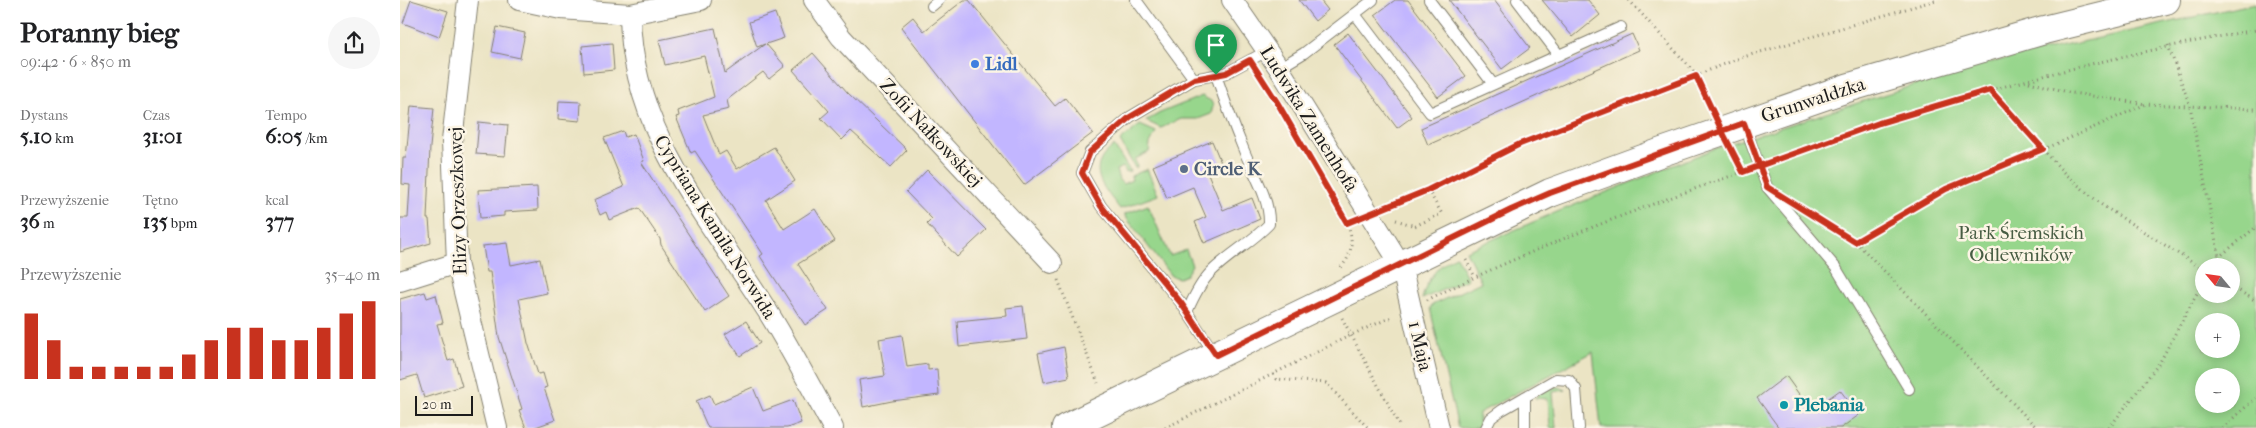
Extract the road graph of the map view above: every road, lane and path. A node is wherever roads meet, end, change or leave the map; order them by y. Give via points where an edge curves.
1 (468, 0) edge
2 (519, 0) edge
3 (701, 0) edge
4 (814, 0) edge
5 (1136, 0) edge
6 (1232, 0) edge
7 (1373, 0) edge
8 (1429, 0) edge
9 (1517, 0) edge
10 (1629, 0) edge
11 (1936, 0) edge
12 (2166, 0) edge
13 (630, 14) junction
14 (1354, 14) junction
15 (1621, 27) dead end
16 (2256, 30) edge
17 (2168, 45) junction
18 (1267, 51) junction
19 (1559, 55) junction
20 (1279, 68) junction
21 (1216, 75) junction
22 (1696, 76) junction
23 (1194, 79) junction
24 (2026, 81) junction
25 (1493, 84) junction
26 (1990, 90) junction
27 (2146, 104) junction
28 (2190, 106) junction
29 (2256, 108) edge
30 (1733, 127) junction
31 (2043, 149) junction
32 (1315, 166) dead end
33 (1759, 166) junction
34 (1743, 172) junction
35 (1767, 187) junction
36 (1807, 212) dead end
37 (1369, 214) junction
38 (1347, 223) junction
39 (2256, 227) edge
40 (1855, 242) junction
41 (2219, 257) joint
42 (457, 263) junction
43 (1052, 263) joint
44 (2195, 264) edge
45 (1401, 265) junction
46 (1335, 272) dead end
47 (400, 281) edge
48 (2240, 291) edge
49 (2195, 297) edge
50 (2256, 301) edge
51 (1411, 308) junction
52 (1186, 312) junction
53 (1350, 335) junction
54 (1216, 355) junction
55 (1273, 374) junction
56 (1098, 383) dead end
57 (1909, 389) dead end
58 (1525, 397) junction
59 (2256, 398) edge
60 (497, 428) edge
61 (833, 428) edge
62 (1066, 428) edge
63 (1165, 428) edge
64 (1368, 428) edge
65 (1401, 428) edge
66 (1439, 428) edge
67 (1486, 428) edge
68 (1525, 428) edge
69 (1579, 428) edge
70 (2037, 428) edge
71 (2109, 428) edge
72 (2222, 428) edge

1 - 42 street, Elizy Orzeszkowej via 452,141
2 - 13 street via 561,9
3 - 13 street
4 - 43 street, Zofii Nałkowskiej via 840,37
5 - 23 lane
6 - 18 street, Ludwika Zamenhofa
7 - 14 lane
8 - 25 lane
9 - 19 lane
10 - 22 path
11 - 22 path via 1740,58
12 - 30 main road, Grunwaldzka via 1979,48
13 - 61 street, Cypriana Kamila Norwida via 636,70 647,110 666,155 769,314
14 - 20 lane
14 - 25 lane via 1430,113
15 - 19 lane
16 - 17 path
17 - 24 path
17 - 28 path
18 - 20 street, Ludwika Zamenhofa
18 - 21 lane
19 - 25 lane
20 - 37 street, Ludwika Zamenhofa
21 - 23 lane
21 - 52 lane via 1243,150 1262,189 1269,224 1210,273
22 - 30 path
22 - 37 path via 1520,144 1428,190
23 - 52 lane via 1137,113 1111,133 1090,152 1082,173 1101,206
24 - 26 path
24 - 27 path via 2072,93
26 - 31 path
26 - 33 path via 1879,123
27 - 28 path
27 - 31 path
28 - 29 path
28 - 41 path
30 - 33 lane
30 - 34 path
30 - 45 main road, Grunwaldzka via 1550,193
31 - 40 path via 1946,189
31 - 44 path via 2066,175 2102,205
32 - 38 path
33 - 34 path
33 - 35 lane
34 - 35 path
34 - 51 path via 1620,217 1475,277
35 - 57 lane via 1836,268
36 - 40 path
37 - 38 path
37 - 45 street, Ludwika Zamenhofa
38 - 46 path via 1352,245 1349,256
39 - 41 path
40 - 70 path
42 - 47 street
42 - 60 street, Elizy Orzeszkowej
43 - 56 path
45 - 51 street, 1 Maja
45 - 54 main road, Grunwaldzka
48 - 50 path
49 - 71 path via 2160,362
51 - 53 path
51 - 66 street, 1 Maja
52 - 54 lane
53 - 55 path
53 - 65 path
54 - 62 main road, Grunwaldzka
55 - 63 path
55 - 64 path via 1276,379 1326,383
58 - 67 lane via 1491,418
58 - 68 lane
58 - 69 lane via 1556,379 1569,380 1576,389
59 - 72 path

